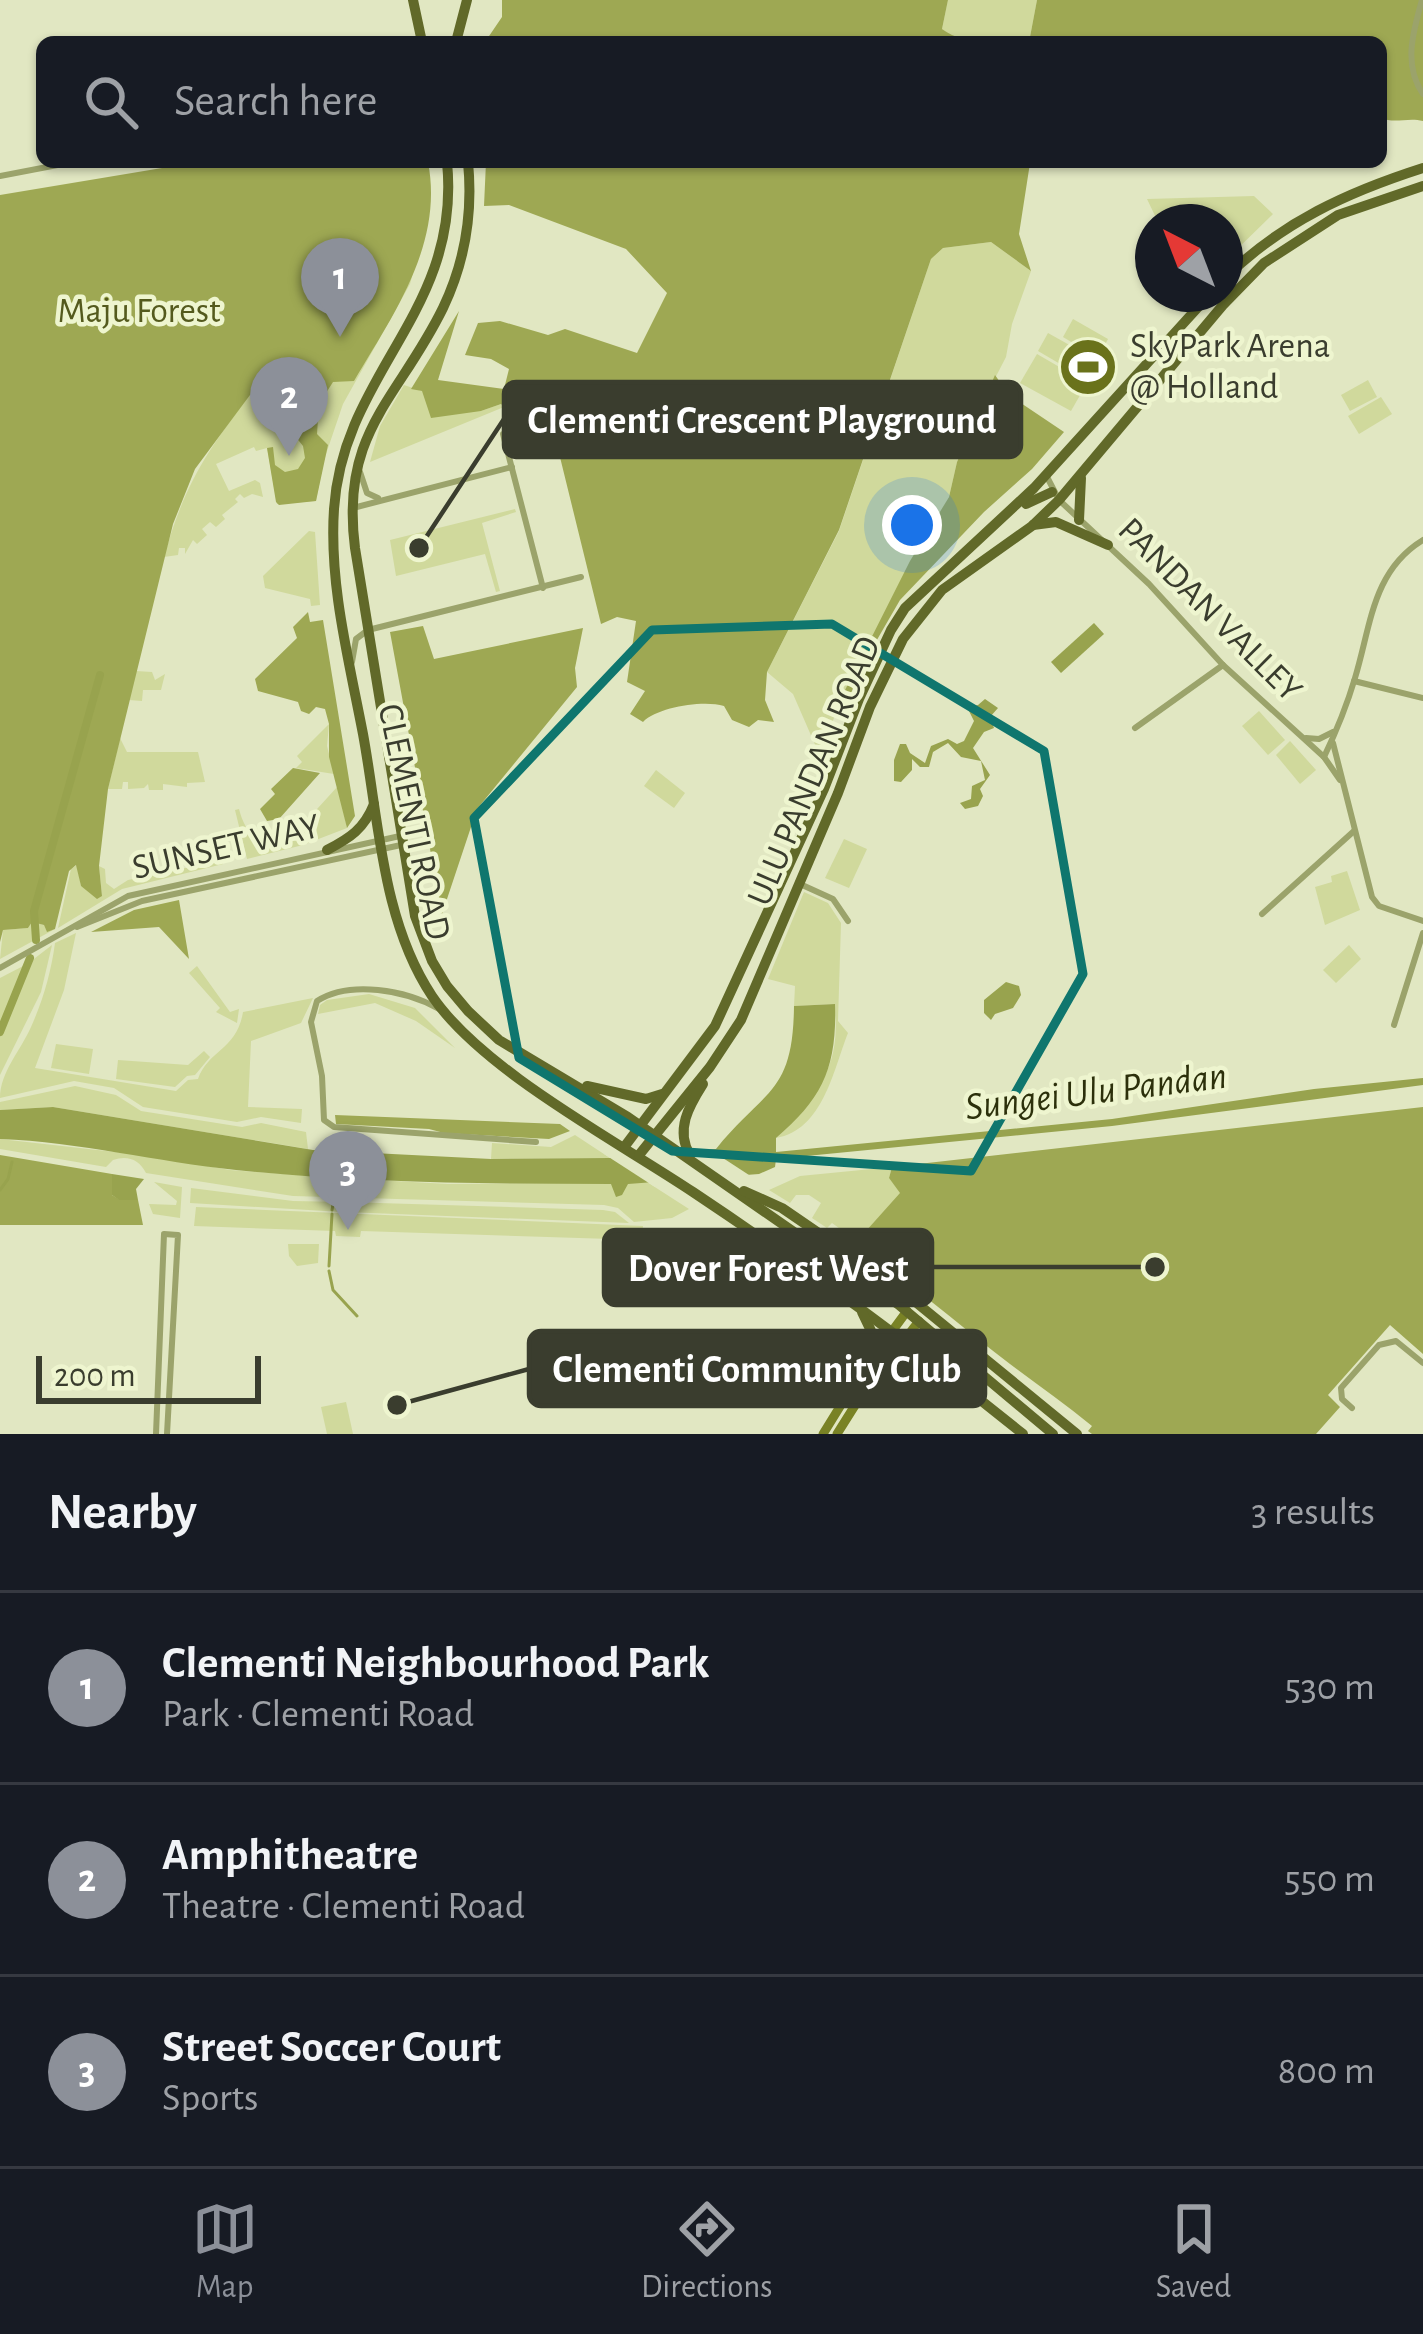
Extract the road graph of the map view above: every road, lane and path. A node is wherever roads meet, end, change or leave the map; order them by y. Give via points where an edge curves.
1 (413, 0) edge
2 (467, 0) edge
3 (1421, 0) edge
4 (421, 36) edge
5 (458, 36) edge
6 (1423, 94) edge
7 (42, 168) edge
8 (447, 168) edge
9 (467, 168) edge
10 (1423, 168) edge
11 (0, 176) edge
12 (1423, 186) edge
13 (1243, 262) edge
14 (1194, 312) edge
15 (503, 434) dead end
16 (358, 466) junction
17 (512, 467) junction
18 (1082, 475) junction
19 (1046, 476) junction
20 (1056, 496) junction
21 (382, 499) junction
22 (353, 508) junction
23 (1079, 520) junction
24 (1032, 526) junction
25 (986, 534) junction
26 (1423, 540) edge
27 (1108, 544) junction
28 (581, 577) dead end
29 (543, 588) junction
30 (368, 630) junction
31 (351, 665) junction
32 (1222, 665) junction
33 (1354, 681) junction
34 (1423, 698) edge
35 (1135, 728) dead end
36 (1292, 731) junction
37 (1334, 735) junction
38 (1324, 757) junction
39 (1340, 780) junction
40 (375, 801) junction
41 (1354, 831) junction
42 (404, 840) junction
43 (382, 844) junction
44 (327, 850) junction
45 (798, 883) junction
46 (1262, 914) dead end
47 (848, 921) dead end
48 (1423, 921) edge
49 (68, 930) junction
50 (1423, 933) edge
51 (0, 968) edge
52 (417, 969) junction
53 (757, 980) junction
54 (735, 986) junction
55 (406, 996) junction
56 (447, 1015) junction
57 (1394, 1025) dead end
58 (710, 1067) junction
59 (578, 1084) junction
60 (666, 1091) junction
61 (640, 1125) junction
62 (654, 1134) junction
63 (536, 1142) dead end
64 (625, 1146) junction
65 (639, 1155) junction
66 (695, 1162) junction
67 (729, 1186) junction
68 (853, 1301) junction
69 (907, 1311) junction
70 (920, 1321) junction
71 (893, 1330) junction
72 (905, 1340) junction
73 (868, 1363) junction
74 (1423, 1364) edge
75 (941, 1367) junction
76 (883, 1368) junction
77 (1352, 1408) dead end
78 (156, 1434) edge
79 (166, 1434) edge
80 (823, 1434) edge
81 (837, 1434) edge
82 (1023, 1434) edge
83 (1053, 1434) edge
84 (1077, 1434) edge

1 - 4 main road
2 - 5 main road
3 - 6 street via 1411,52
7 - 11 street
8 - 31 main road, CLEMENTI ROAD via 447,225 426,297 356,416 338,472 333,564
9 - 16 main road, CLEMENTI ROAD via 467,232 455,279 372,423
10 - 13 main road via 1318,208
12 - 18 main road, ULU PANDAN ROAD via 1338,215 1264,263
14 - 19 main road, ULU PANDAN ROAD
15 - 17 street
16 - 21 street via 368,493
16 - 22 main road, CLEMENTI ROAD
17 - 21 street
17 - 29 street
18 - 20 main road, ULU PANDAN ROAD
18 - 23 main road
19 - 20 street, PANDAN VALLEY
19 - 25 main road, ULU PANDAN ROAD
20 - 23 street, PANDAN VALLEY
20 - 24 main road, ULU PANDAN ROAD
20 - 25 main road via 1033,499
21 - 22 street
22 - 30 main road, CLEMENTI ROAD
23 - 27 street, PANDAN VALLEY
24 - 27 main road via 1056,522
24 - 45 main road, ULU PANDAN ROAD via 942,590 903,639
25 - 54 main road, ULU PANDAN ROAD via 890,630
26 - 33 street via 1395,561 1380,586
27 - 32 street, PANDAN VALLEY
28 - 29 street
29 - 30 street
30 - 31 street via 356,638
30 - 42 main road, CLEMENTI ROAD
31 - 40 main road, CLEMENTI ROAD
32 - 35 street
32 - 36 street, PANDAN VALLEY
33 - 34 street
33 - 37 street
36 - 37 street
36 - 38 street, PANDAN VALLEY
37 - 38 street
37 - 39 street
38 - 39 street, PANDAN VALLEY
39 - 41 street
40 - 43 main road, CLEMENTI ROAD
40 - 44 main road via 362,827
41 - 46 street
41 - 48 street via 1377,905
42 - 43 street, SUNSET WAY
42 - 59 main road, CLEMENTI ROAD via 415,916 447,986 500,1040
43 - 44 street, SUNSET WAY
43 - 49 street, SUNSET WAY via 142,902
43 - 52 main road, CLEMENTI ROAD
44 - 49 street, SUNSET WAY via 128,896
45 - 47 street via 832,899
45 - 53 main road, ULU PANDAN ROAD
49 - 51 street, SUNSET WAY
50 - 57 street
52 - 55 street via 418,989
52 - 56 main road, CLEMENTI ROAD
53 - 54 main road via 736,1005
53 - 58 main road, ULU PANDAN ROAD
54 - 60 main road, ULU PANDAN ROAD via 708,1039
55 - 56 street
55 - 63 street via 368,989 316,1001 328,1124
56 - 64 main road, CLEMENTI ROAD via 505,1067
58 - 62 main road, ULU PANDAN ROAD
58 - 66 main road via 688,1109 684,1145
59 - 60 main road via 646,1099
59 - 61 main road, CLEMENTI ROAD
60 - 61 main road, ULU PANDAN ROAD
61 - 62 main road, CLEMENTI ROAD
61 - 64 main road, ULU PANDAN ROAD
62 - 65 main road, ULU PANDAN ROAD
62 - 66 main road, CLEMENTI ROAD
64 - 65 main road, CLEMENTI ROAD
65 - 68 main road, CLEMENTI ROAD
66 - 67 main road, CLEMENTI ROAD
67 - 69 main road, CLEMENTI ROAD
67 - 84 main road, CLEMENTI ROAD via 782,1208 896,1286
68 - 71 main road, CLEMENTI ROAD
68 - 73 main road via 873,1335
69 - 70 main road, CLEMENTI ROAD
69 - 71 main road
70 - 72 main road
70 - 83 main road, CLEMENTI ROAD
71 - 72 main road, CLEMENTI ROAD
71 - 73 main road
72 - 75 main road, CLEMENTI ROAD
72 - 76 main road
73 - 80 main road
74 - 77 street via 1396,1341 1379,1345 1341,1388
75 - 76 main road via 908,1358
75 - 82 main road, CLEMENTI ROAD
76 - 81 main road
78 - 79 street via 164,1234 178,1234

